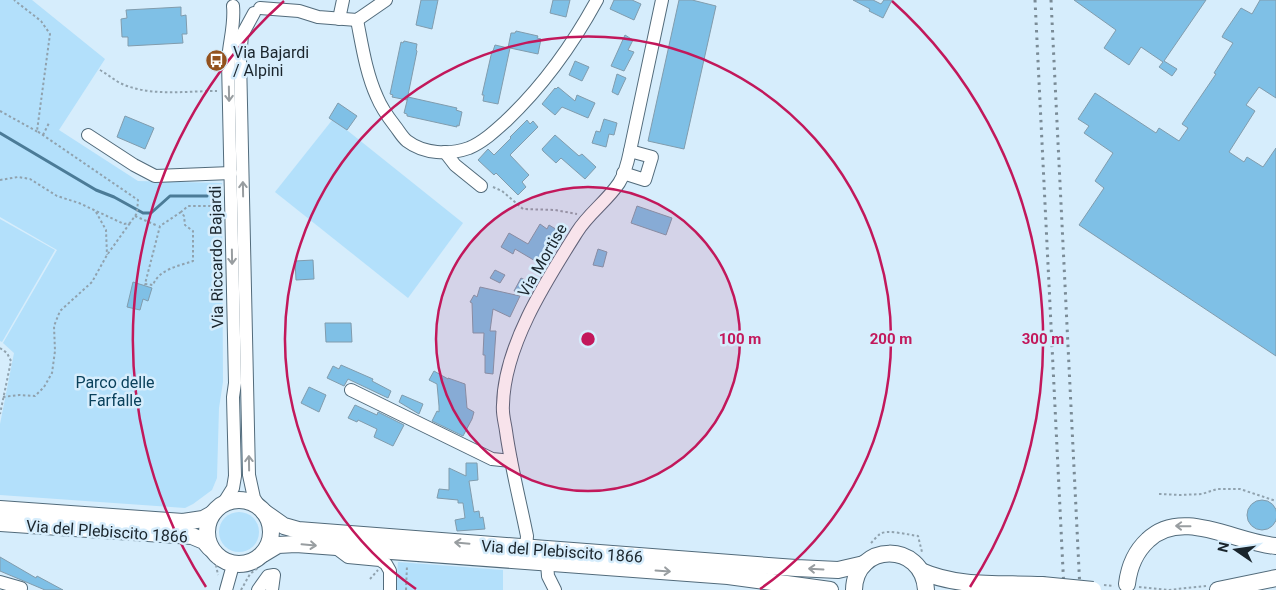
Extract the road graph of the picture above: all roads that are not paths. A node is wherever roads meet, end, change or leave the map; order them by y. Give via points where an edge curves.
1 (280, 0) edge
2 (344, 0) edge
3 (386, 0) edge
4 (597, 0) edge
5 (662, 0) edge
6 (233, 3) edge
7 (259, 7) edge
8 (299, 11) junction
9 (339, 19) junction
10 (357, 20) junction
11 (88, 135) dead end
12 (630, 151) junction
13 (445, 152) junction
14 (231, 173) junction
15 (623, 173) junction
16 (485, 185) road end
17 (351, 390) dead end
18 (511, 461) junction
19 (0, 509) edge
20 (217, 509) junction
21 (263, 510) junction
22 (0, 523) edge
23 (1276, 546) edge
24 (210, 548) junction
25 (336, 548) junction
26 (526, 548) junction
27 (263, 554) junction
28 (547, 563) junction
29 (864, 564) junction
30 (233, 565) junction
31 (922, 571) junction
32 (728, 576) junction
33 (1276, 580) edge
34 (0, 582) edge
35 (1127, 586) road end
36 (1098, 587) edge
37 (22, 588) dead end
38 (1218, 588) edge
39 (226, 590) edge
40 (258, 590) edge
41 (272, 590) edge
42 (390, 590) edge
43 (555, 590) edge
44 (768, 590) edge
45 (830, 590) edge
46 (854, 590) edge
47 (926, 590) edge

1 - 8 street
2 - 9 street
3 - 10 street
4 - 13 street via 558,62 520,108 470,147
5 - 12 street, Via Mortise
6 - 7 street, Via Riccardo Bajardi via 242,14
6 -> 14 street, Via Riccardo Bajardi via 228,50
7 - 8 street
21 -> 7 street, Via Riccardo Bajardi via 254,498 249,475 240,58 242,35
8 - 9 street
9 - 10 street
10 - 13 street via 377,97 387,115 405,140 416,147
11 - 14 street via 155,176
12 - 15 street, Via Mortise
12 - 15 street via 652,157 646,180
13 - 16 street via 455,165
14 -> 20 street, Via Riccardo Bajardi via 235,476 234,488
15 - 18 street, Via Mortise via 618,183 589,212 551,272 526,320 511,359 502,406
17 - 18 street via 492,459
18 - 26 street, Via Mortise via 527,536
19 - 20 main road, Via del Plebiscito 1866 via 183,522 203,519
20 - 21 main road via 239,500
20 - 24 main road via 207,525
26 -> 21 main road, Via del Plebiscito 1866 via 298,530 284,526
21 - 27 main road via 271,529 268,547
22 - 24 main road, Via del Plebiscito 1866 via 192,536
23 -> 35 main road via 1196,526 1176,526 1155,532 1141,546 1129,571
24 - 30 main road via 219,558
27 -> 25 main road, Via del Plebiscito 1866 via 286,544
25 - 28 main road, Via del Plebiscito 1866
25 - 42 street via 348,557 380,560 386,564 390,572
29 -> 26 main road, Via del Plebiscito 1866 via 838,570
27 - 30 main road via 249,564
28 -> 32 main road, Via del Plebiscito 1866
28 - 43 street via 548,576
29 - 31 main road, Via del Plebiscito 1866 via 876,556 893,553 909,558
29 - 46 main road via 855,579
30 - 39 street
31 - 36 main road, bridge via 945,580
31 - 47 main road
32 - 44 main road
32 - 45 main road, Via del Plebiscito 1866
33 - 38 main road
34 - 37 street
40 - 41 street via 268,576 274,575

